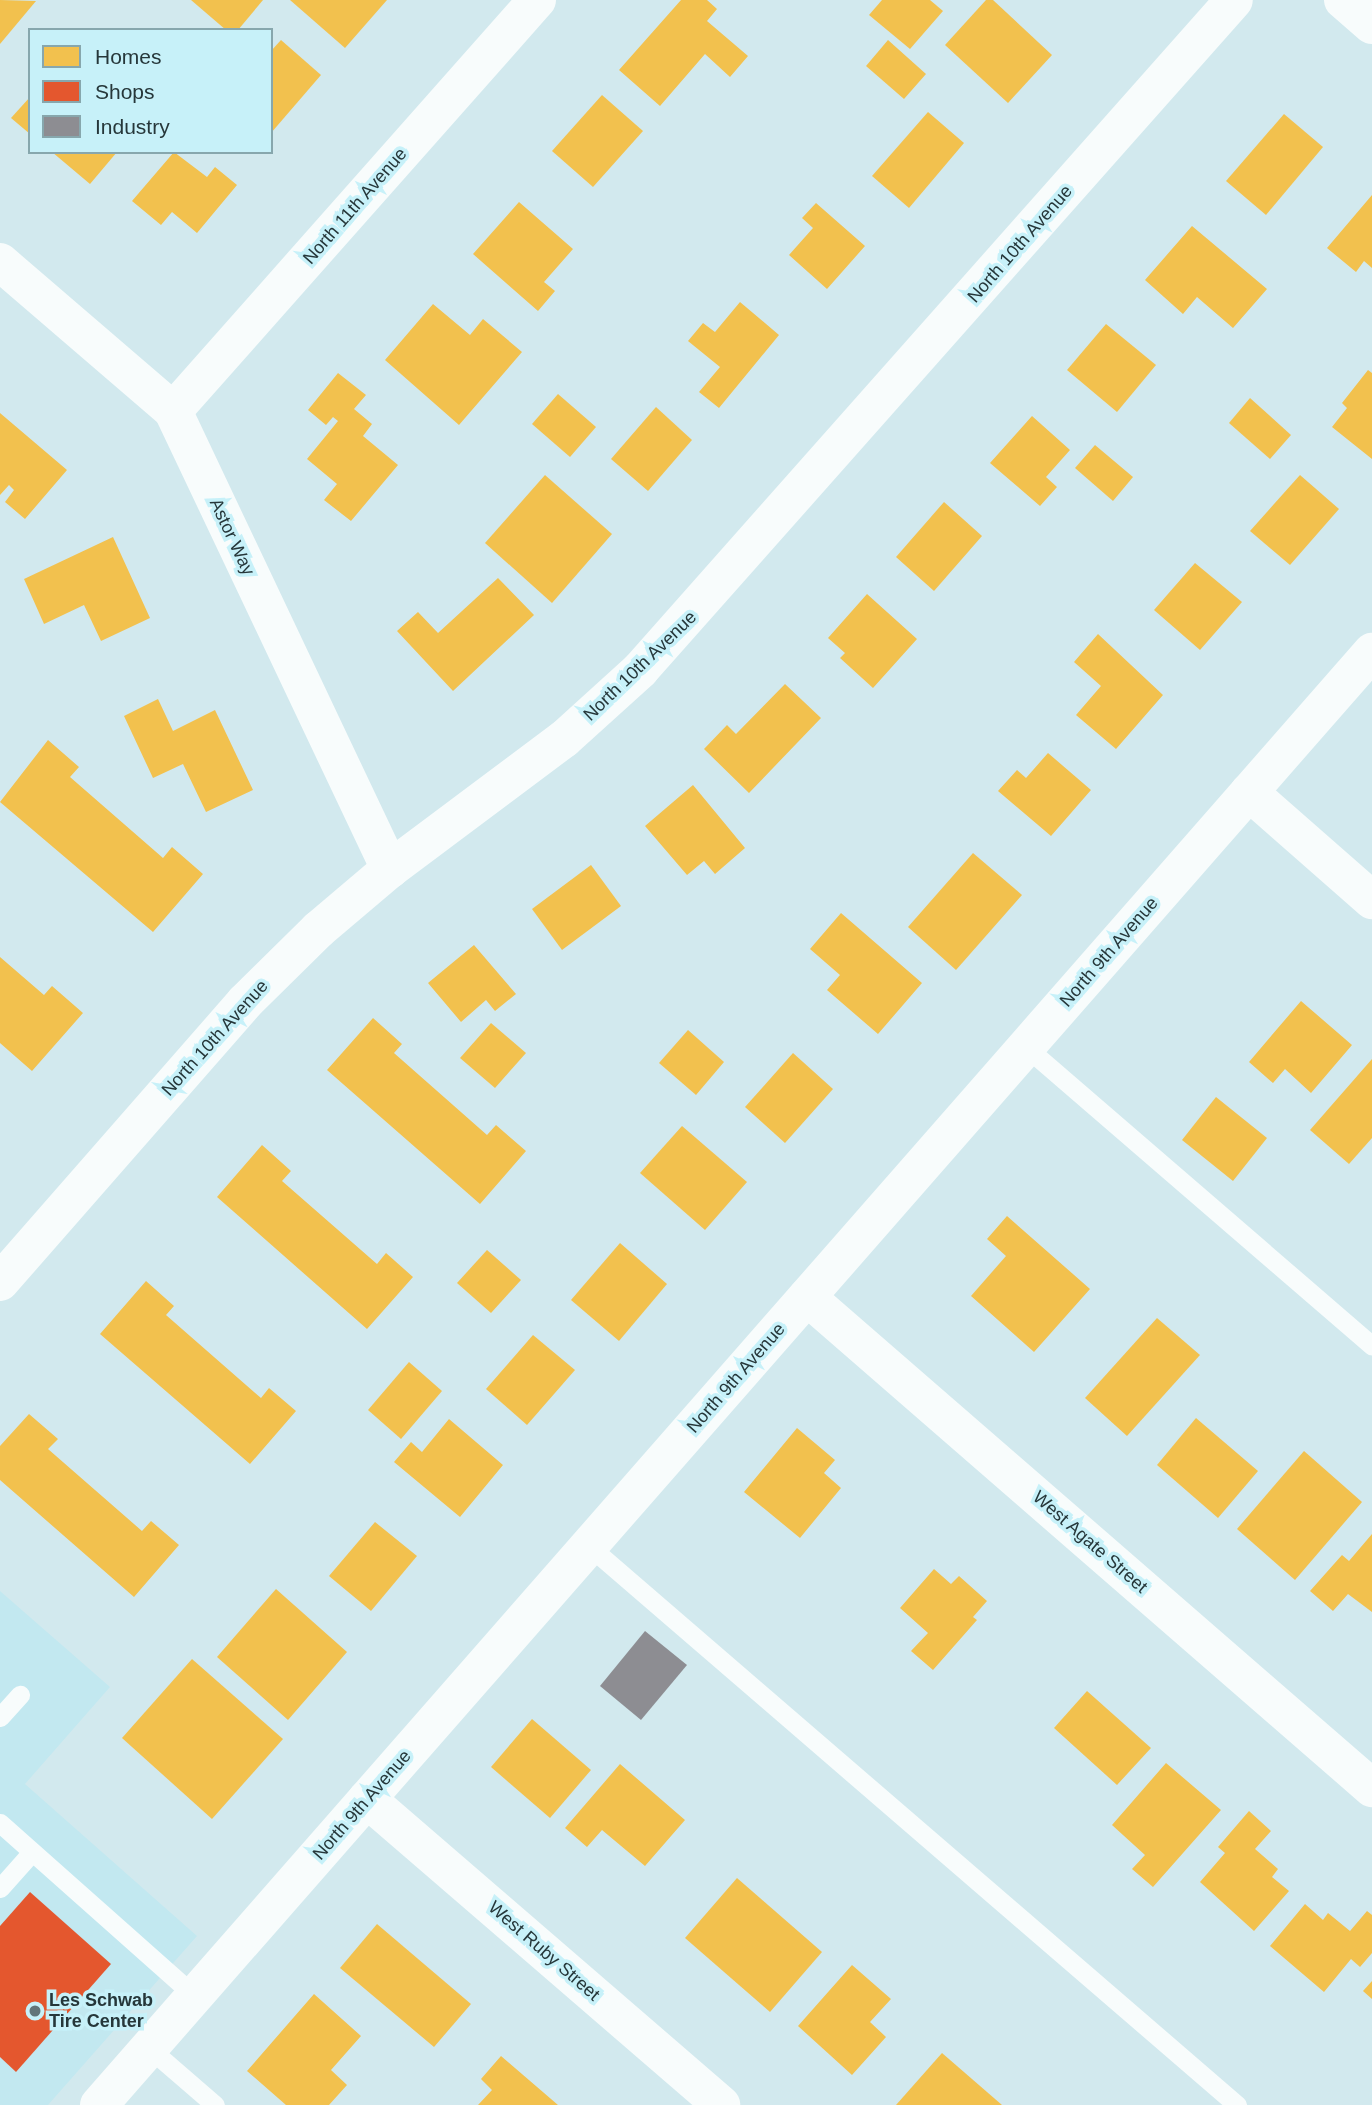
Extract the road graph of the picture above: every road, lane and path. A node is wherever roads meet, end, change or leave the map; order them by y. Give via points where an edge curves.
1 (537, 0) edge
2 (1234, 0) edge
3 (1343, 0) edge
4 (1372, 25) edge
5 (0, 262) edge
6 (173, 411) junction
7 (1372, 652) edge
8 (1249, 792) junction
9 (390, 869) junction
10 (1372, 900) edge
11 (1026, 1047) junction
12 (0, 1282) edge
13 (807, 1297) junction
14 (1372, 1346) edge
15 (589, 1546) junction
16 (20, 1695) dead end
17 (0, 1717) edge
18 (1372, 1788) edge
19 (367, 1799) junction
20 (0, 1823) edge
21 (33, 1852) junction
22 (0, 1888) edge
23 (195, 1996) junction
24 (149, 2048) junction
25 (99, 2105) edge
26 (215, 2105) edge
27 (721, 2105) edge
28 (1237, 2105) edge

1 - 6 street, North 11th Avenue
2 - 9 street, North 10th Avenue via 640,670 564,739
3 - 4 street
5 - 6 street, Astor Way
6 - 9 street, Astor Way
7 - 8 street, North 9th Avenue
8 - 10 street
8 - 11 street, North 9th Avenue
9 - 12 street, North 10th Avenue via 318,930 245,1002
11 - 13 street, North 9th Avenue
11 - 14 lane
13 - 15 street, North 9th Avenue
13 - 18 street, West Agate Street
15 - 19 street, North 9th Avenue
15 - 28 lane
16 - 17 lane
19 - 23 street, North 9th Avenue
19 - 27 street, West Ruby Street
20 - 21 lane
21 - 22 lane
21 - 23 lane
23 - 24 street, North 9th Avenue
24 - 25 street, North 9th Avenue
24 - 26 lane

